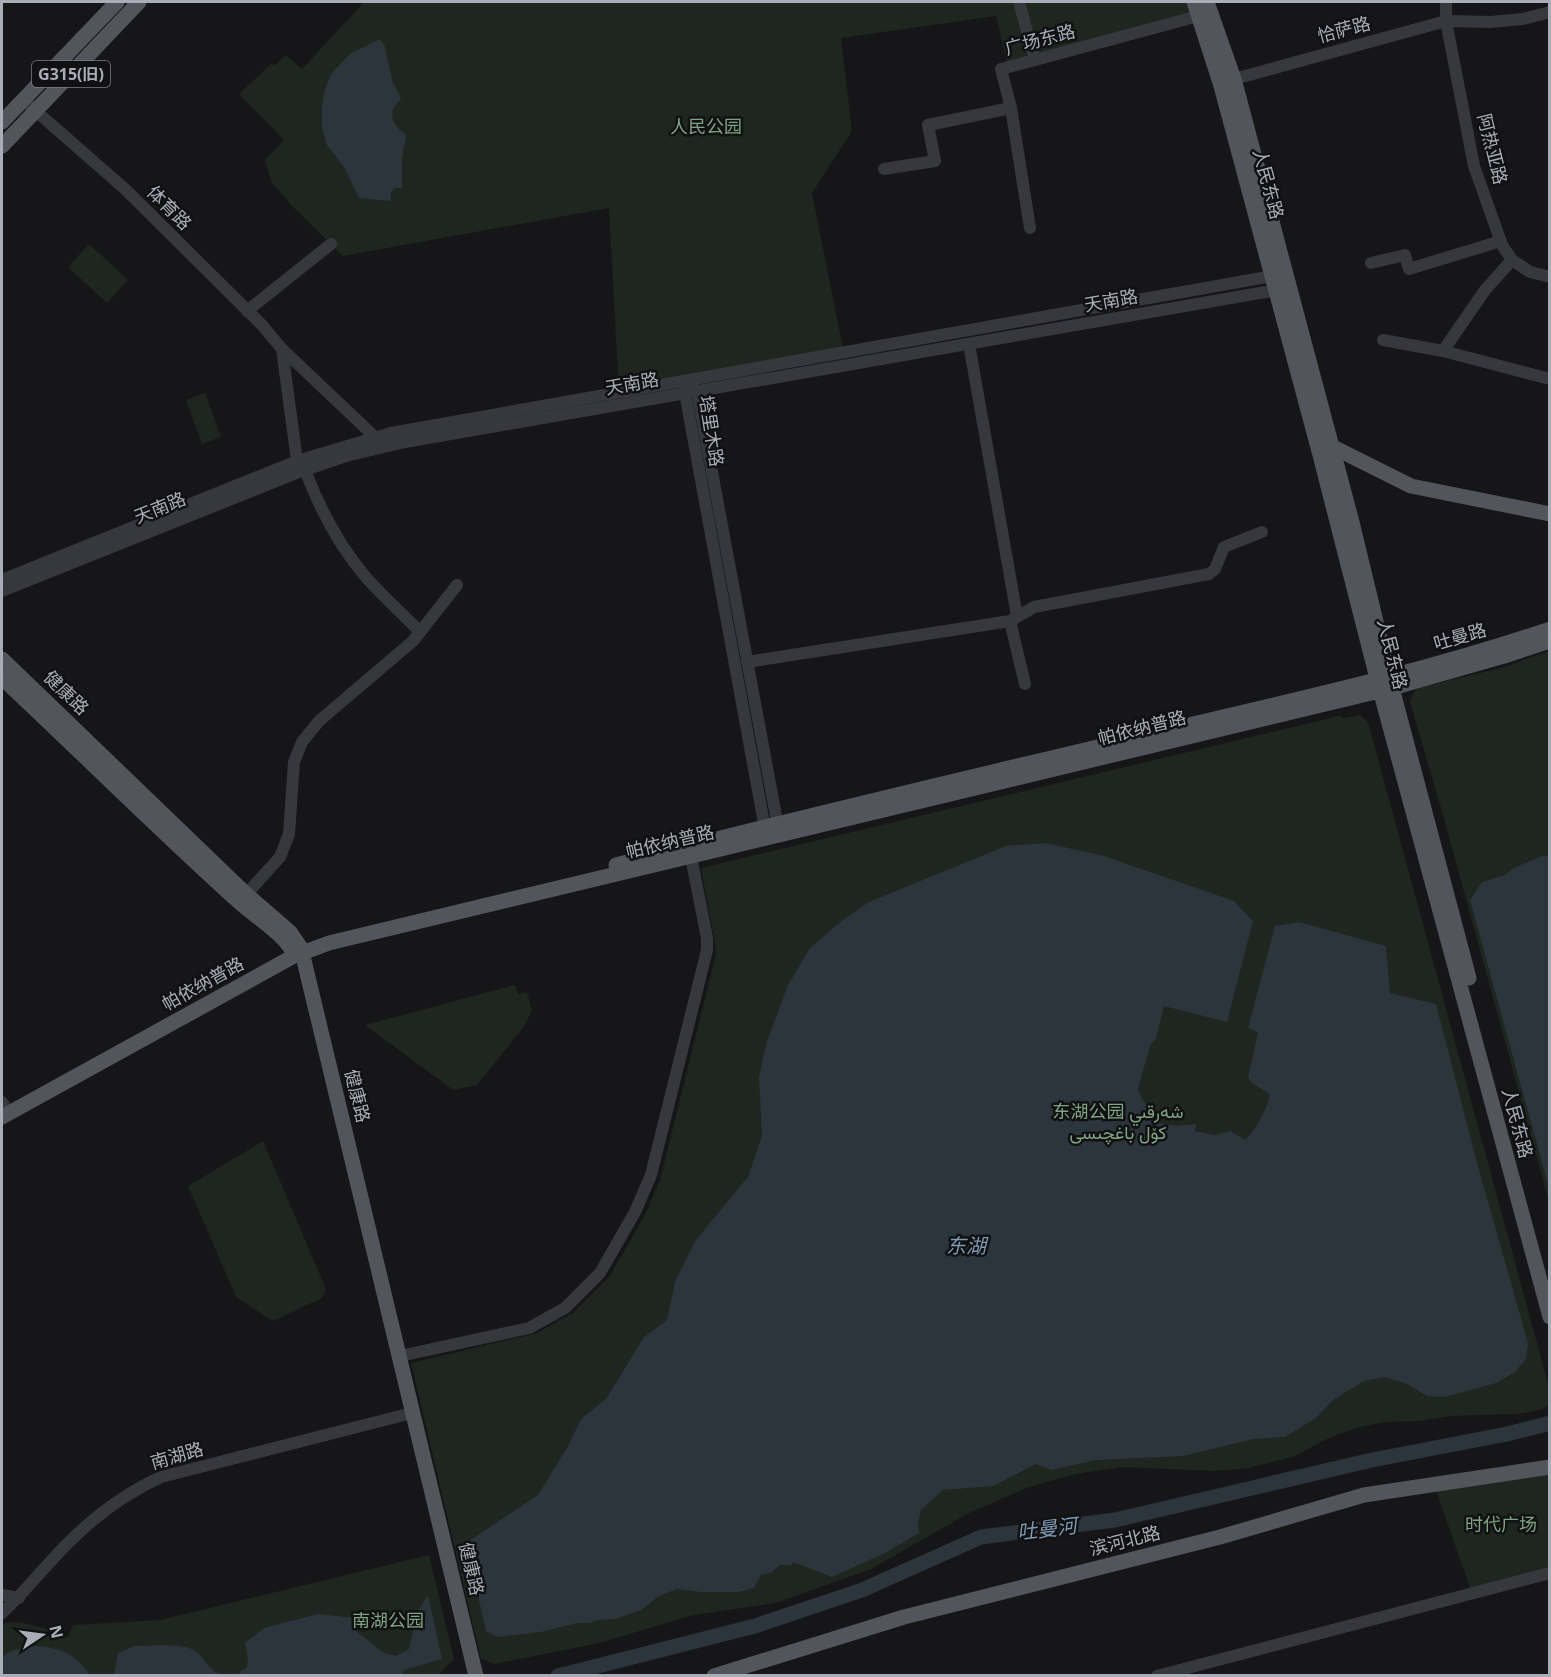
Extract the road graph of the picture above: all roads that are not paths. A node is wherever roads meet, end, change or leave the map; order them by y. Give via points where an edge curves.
1 (117, 2) edge
2 (139, 2) edge
3 (1018, 2) edge
4 (1446, 2) edge
5 (1202, 8) edge
6 (1550, 12) edge
7 (1446, 21) junction
8 (1035, 60) junction
9 (1227, 81) junction
10 (24, 100) junction
11 (1011, 108) junction
12 (36, 111) junction
13 (2, 122) edge
14 (2, 146) edge
15 (884, 169) dead end
16 (1030, 228) dead end
17 (1501, 241) junction
18 (330, 244) dead end
19 (1512, 260) junction
20 (1371, 263) dead end
21 (1550, 277) edge
22 (1281, 282) junction
23 (247, 311) junction
24 (1383, 340) dead end
25 (969, 344) junction
26 (282, 349) junction
27 (1443, 351) junction
28 (1550, 379) edge
29 (690, 388) junction
30 (376, 438) junction
31 (1331, 446) junction
32 (301, 466) junction
33 (1550, 514) edge
34 (1262, 532) dead end
35 (2, 580) edge
36 (457, 585) dead end
37 (2, 591) edge
38 (1014, 618) junction
39 (1550, 629) edge
40 (420, 632) junction
41 (1550, 641) edge
42 (2, 659) edge
43 (747, 662) junction
44 (2, 678) edge
45 (1025, 684) dead end
46 (1385, 684) junction
47 (772, 832) junction
48 (691, 857) junction
49 (243, 898) junction
50 (297, 951) junction
51 (3, 1108) edge
52 (1550, 1283) edge
53 (1550, 1317) edge
54 (400, 1356) junction
55 (408, 1414) junction
56 (1550, 1467) edge
57 (1550, 1573) edge
58 (2, 1595) edge
59 (19, 1598) junction
60 (2, 1613) edge
61 (467, 1665) edge
62 (476, 1676) edge
63 (714, 1676) edge
64 (1157, 1676) edge

1 - 10 main road, G315(旧)
2 - 12 main road, G315(旧)
3 - 8 street
4 - 7 street, 阿热亚路
5 - 8 street, 广场东路
5 - 9 main road, 人民东路
6 - 7 street, 恰萨路 via 1491,22
7 - 9 street, 恰萨路
7 - 17 street, 阿热亚路 via 1474,166
8 - 11 street, 广场东路 via 1001,69
9 - 22 main road, 人民东路
10 - 12 street, 体育路
10 - 13 main road, G315(旧)
11 - 15 street via 928,125 935,161
11 - 16 street, 广场东路
12 - 14 main road, G315(旧)
12 - 23 street, 体育路 via 125,189
17 - 19 street, 阿热亚路
17 - 20 street via 1409,268 1406,255
18 - 23 street
19 - 21 street via 1530,272
19 - 27 street via 1485,290
22 - 25 street, 天南路
22 - 29 street, 天南路
22 - 31 main road, 人民东路
22 - 46 main road, 人民东路
23 - 26 street, 体育路
24 - 27 street
25 - 29 street, 天南路
25 - 38 street
26 - 30 street, 体育路
26 - 32 street
27 - 28 street
29 - 30 street, 天南路
29 - 32 street, 天南路 via 405,441
29 - 43 street, 塔里木路
29 - 47 street, 塔里木路
30 - 32 street, 天南路
31 - 33 main road via 1411,486
31 - 46 main road, 人民东路
32 - 35 street, 天南路
32 - 37 street, 天南路
32 - 40 street via 344,548 364,575
34 - 38 street via 1224,547 1209,574 1034,607
36 - 40 street
38 - 43 street
38 - 45 street
39 - 46 main road, 吐曼路
40 - 49 street via 319,721 302,742 294,762 289,834 280,857
41 - 46 main road, 吐曼路
42 - 49 main road, 健康路
43 - 47 street, 塔里木路
44 - 49 main road, 健康路
46 - 47 main road, 帕依纳普路
46 - 52 main road, 人民东路
46 - 53 main road, 人民东路
47 - 48 main road, 帕依纳普路
47 - 50 main road, 帕依纳普路
48 - 50 main road, 帕依纳普路
48 - 54 street via 707,950 651,1175 620,1240 600,1273 565,1308 529,1328
49 - 50 main road, 健康路 via 290,932
50 - 51 main road, 帕依纳普路
50 - 54 main road, 健康路
50 - 55 main road, 健康路
54 - 61 main road, 健康路
55 - 59 street, 南湖路 via 138,1487 67,1544
55 - 61 main road, 健康路
56 - 63 main road, 滨河北路 via 1364,1496 1220,1537 904,1617
57 - 64 street
58 - 59 street
59 - 60 street, 南湖路
61 - 62 main road

